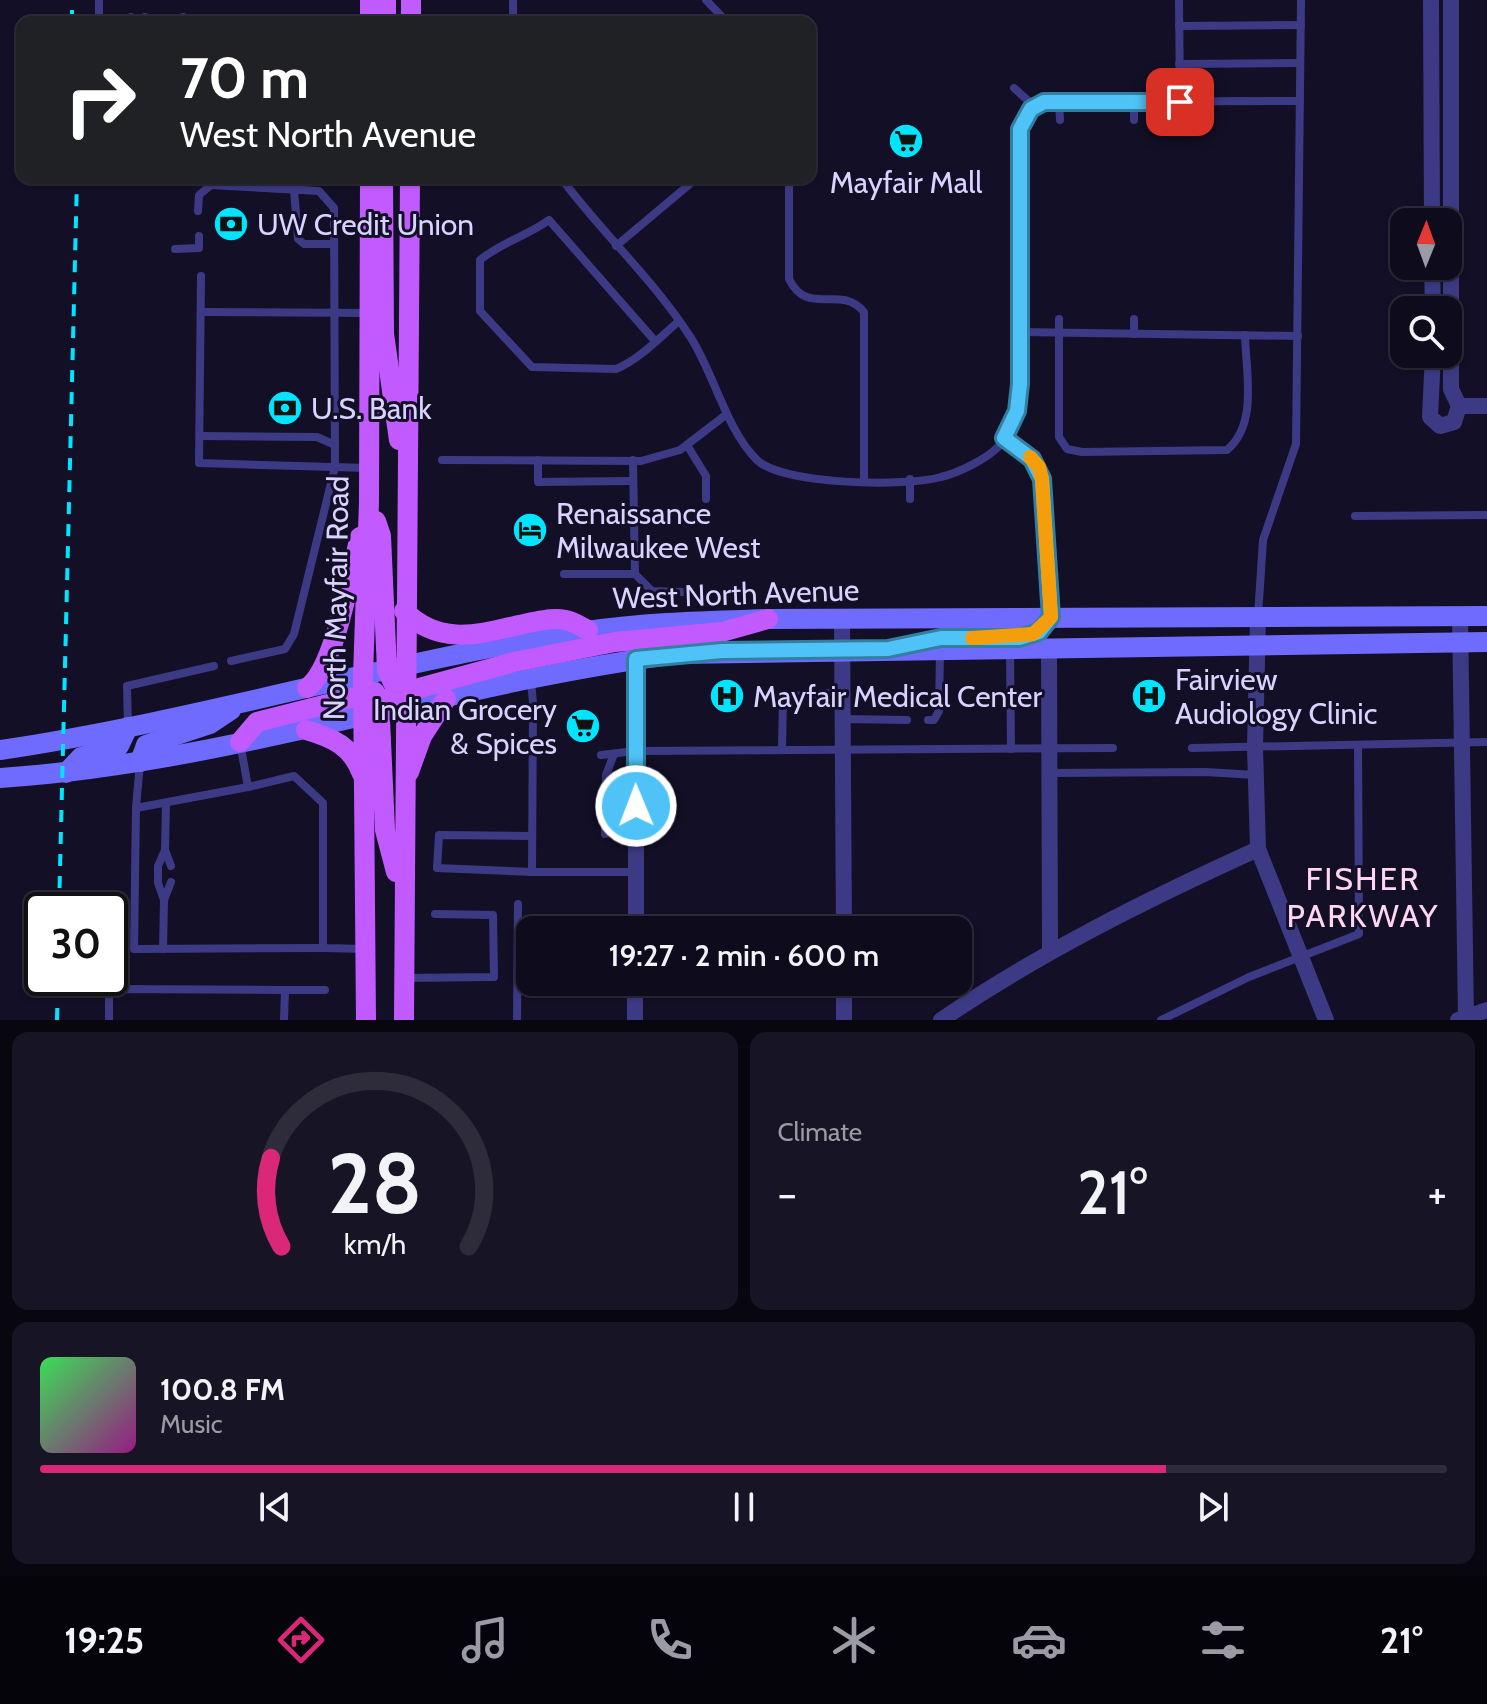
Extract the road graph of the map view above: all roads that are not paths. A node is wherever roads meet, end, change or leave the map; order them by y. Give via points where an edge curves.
1 (706, 0) edge
2 (1179, 0) edge
3 (1301, 0) edge
4 (1431, 0) edge
5 (1451, 0) edge
6 (721, 16) edge
7 (1301, 25) junction
8 (1179, 26) junction
9 (1300, 63) junction
10 (1179, 64) junction
11 (1014, 88) dead end
12 (1300, 101) junction
13 (1059, 102) junction
14 (1134, 102) junction
15 (1180, 102) junction
16 (1210, 102) junction
17 (1034, 106) junction
18 (1060, 120) dead end
19 (1134, 120) dead end
20 (1210, 121) dead end
21 (230, 184) edge
22 (255, 184) edge
23 (370, 184) edge
24 (383, 184) edge
25 (410, 184) edge
26 (566, 184) edge
27 (690, 184) edge
28 (789, 184) edge
29 (294, 190) junction
30 (1432, 208) edge
31 (198, 211) dead end
32 (199, 236) dead end
33 (334, 244) junction
34 (616, 246) junction
35 (175, 249) dead end
36 (201, 276) dead end
37 (201, 312) junction
38 (336, 313) junction
39 (369, 313) junction
40 (1059, 319) dead end
41 (1134, 319) dead end
42 (679, 321) junction
43 (1019, 332) junction
44 (1058, 333) junction
45 (1134, 334) junction
46 (1245, 335) junction
47 (1298, 336) junction
48 (655, 341) junction
49 (1432, 368) edge
50 (1459, 406) junction
51 (1487, 406) edge
52 (727, 414) junction
53 (200, 436) junction
54 (1004, 438) junction
55 (335, 445) junction
56 (687, 445) junction
57 (442, 460) dead end
58 (538, 460) junction
59 (633, 460) junction
60 (335, 467) junction
61 (369, 468) junction
62 (407, 479) junction
63 (910, 479) junction
64 (633, 481) junction
65 (864, 481) junction
66 (706, 499) dead end
67 (910, 499) dead end
68 (369, 502) junction
69 (1487, 515) edge
70 (1355, 516) dead end
71 (564, 574) dead end
72 (635, 574) junction
73 (683, 592) dead end
74 (404, 611) junction
75 (1163, 616) junction
76 (1487, 616) edge
77 (1051, 617) junction
78 (1258, 617) junction
79 (1460, 617) junction
80 (768, 619) junction
81 (842, 620) junction
82 (588, 630) junction
83 (1487, 642) edge
84 (1461, 643) junction
85 (1258, 645) junction
86 (1010, 648) junction
87 (1049, 648) junction
88 (888, 649) junction
89 (940, 649) junction
90 (842, 650) junction
91 (636, 659) junction
92 (231, 661) dead end
93 (214, 666) dead end
94 (531, 680) junction
95 (307, 688) junction
96 (842, 692) junction
97 (385, 693) junction
98 (446, 699) junction
99 (242, 704) junction
100 (842, 719) junction
101 (907, 720) dead end
102 (928, 720) dead end
103 (128, 727) junction
104 (306, 730) junction
105 (240, 742) junction
106 (1487, 742) edge
107 (1461, 743) junction
108 (1358, 745) junction
109 (1255, 747) junction
110 (1113, 748) dead end
111 (1192, 748) dead end
112 (1011, 749) junction
113 (1050, 749) junction
114 (0, 750) edge
115 (782, 750) junction
116 (842, 750) junction
117 (635, 751) junction
118 (614, 754) junction
119 (601, 755) dead end
120 (140, 762) junction
121 (66, 773) junction
122 (1050, 773) junction
123 (1256, 775) junction
124 (0, 778) edge
125 (364, 778) junction
126 (248, 787) junction
127 (403, 787) junction
128 (166, 803) junction
129 (136, 808) junction
130 (616, 833) dead end
131 (637, 833) junction
132 (605, 834) dead end
133 (532, 836) junction
134 (1258, 849) junction
135 (165, 850) junction
136 (171, 866) dead end
137 (532, 872) junction
138 (637, 872) junction
139 (171, 882) dead end
140 (402, 896) junction
141 (164, 900) junction
142 (518, 904) dead end
143 (435, 914) dead end
144 (636, 916) edge
145 (844, 916) edge
146 (323, 948) junction
147 (163, 949) junction
148 (366, 949) junction
149 (1050, 951) junction
150 (1302, 955) junction
151 (403, 978) junction
152 (285, 990) junction
153 (325, 990) dead end
154 (635, 996) edge
155 (844, 996) edge
156 (1487, 1010) edge
157 (1461, 1018) edge
158 (109, 1020) edge
159 (284, 1020) edge
160 (366, 1020) edge
161 (404, 1020) edge
162 (517, 1020) edge
163 (635, 1020) edge
164 (844, 1020) edge
165 (941, 1020) edge
166 (1161, 1020) edge
167 (1326, 1020) edge

1 - 6 lane
2 - 8 lane
3 - 7 lane
4 - 30 street
5 - 50 street via 1451,389
7 - 8 lane
7 - 9 lane
8 - 10 lane
9 - 10 lane
9 - 12 lane
10 - 15 lane
11 - 17 lane
12 - 16 lane
12 - 47 lane
13 - 14 lane
13 - 17 lane
13 - 18 lane
14 - 15 lane
14 - 19 lane
15 - 16 lane
16 - 20 lane
17 - 43 lane via 1020,129
21 - 31 lane via 211,185 199,195
22 - 29 lane
23 - 39 main road, North Mayfair Road
24 - 62 main road via 384,334
25 - 62 main road, North Mayfair Road
26 - 34 lane
27 - 34 lane
28 - 65 lane via 789,279 794,288 808,299 849,299 864,312
29 - 33 lane via 319,191 329,198
29 - 33 lane via 298,239 304,244
32 - 35 lane via 199,248
33 - 38 lane
34 - 42 lane
36 - 37 lane
37 - 38 lane
37 - 53 lane
38 - 39 lane
38 - 55 lane
39 - 61 main road, North Mayfair Road
40 - 44 lane
41 - 45 lane
42 - 48 lane
42 - 52 lane via 709,369
43 - 44 lane
43 - 54 lane via 1017,411
44 - 45 lane
44 - 46 lane via 1057,421 1067,449 1148,453 1227,450 1241,439 1246,424
45 - 46 lane
46 - 47 lane
47 - 78 lane via 1296,444 1263,540
48 - 48 lane via 616,369 532,367 480,311 480,260 549,220
49 - 50 street via 1430,417 1440,426 1454,422
50 - 51 street
52 - 56 lane
52 - 65 lane via 757,461 808,479
53 - 55 lane via 317,437
53 - 60 lane via 199,463
54 - 63 lane via 997,448 959,470 940,478
54 - 77 lane via 1039,467
55 - 60 lane
56 - 59 lane
56 - 66 lane via 702,464
57 - 58 lane
58 - 59 lane
58 - 64 lane via 538,482
59 - 64 lane
60 - 61 lane
60 - 92 lane via 294,634 285,649
61 - 68 main road, North Mayfair Road
62 - 74 main road, North Mayfair Road
63 - 65 lane
63 - 67 lane
64 - 72 lane
68 - 95 main road via 326,661
68 - 97 main road, North Mayfair Road
69 - 70 lane
71 - 72 lane
72 - 73 lane via 652,591
74 - 82 main road via 429,630 449,635 549,619
74 - 97 main road, North Mayfair Road
75 - 77 main road, West North Avenue
75 - 78 main road, West North Avenue
75 - 87 main road via 1074,630
76 - 79 main road, West North Avenue
77 - 81 main road, West North Avenue
77 - 88 main road via 1039,632 1019,638 941,638
78 - 79 main road, West North Avenue
78 - 85 street
79 - 84 street
80 - 81 main road, West North Avenue
80 - 82 main road, West North Avenue
80 - 97 main road via 722,632 568,649
81 - 90 street
82 - 97 main road, West North Avenue
83 - 84 main road, West North Avenue
84 - 85 main road, West North Avenue
84 - 107 street
85 - 87 main road, West North Avenue
85 - 109 street
86 - 87 main road, West North Avenue
86 - 89 main road, West North Avenue
86 - 112 lane
87 - 113 street
88 - 89 main road, West North Avenue
88 - 90 main road, West North Avenue
89 - 102 lane via 939,711
90 - 91 main road, West North Avenue via 722,651
90 - 96 street
91 - 94 main road, West North Avenue
91 - 117 street
93 - 103 lane via 127,686
94 - 98 main road, West North Avenue
94 - 133 lane
95 - 97 main road, West North Avenue
95 - 99 main road, West North Avenue
96 - 100 street
96 - 115 lane via 783,697
97 - 98 main road, West North Avenue
97 - 104 main road, West North Avenue
97 - 105 main road via 257,722
97 - 125 main road, North Mayfair Road
97 - 127 main road, North Mayfair Road
97 - 140 main road via 385,830
98 - 127 main road via 422,736
99 - 103 main road, West North Avenue
99 - 120 main road via 210,724 150,742
100 - 101 lane
100 - 116 street
103 - 114 main road, West North Avenue
103 - 121 main road via 119,746 81,757
104 - 105 main road, West North Avenue
104 - 125 main road via 350,751
105 - 120 main road, West North Avenue
105 - 126 lane
106 - 107 lane
107 - 108 lane
107 - 157 street
108 - 109 lane
108 - 150 lane via 1359,934
109 - 111 lane
109 - 123 street
110 - 113 lane
112 - 113 lane
112 - 116 lane
113 - 122 street
115 - 116 lane
115 - 117 lane
116 - 145 street
117 - 118 lane
117 - 131 street
118 - 119 lane
118 - 132 lane via 606,775
120 - 121 main road, West North Avenue
120 - 129 lane
121 - 124 main road, West North Avenue
122 - 123 lane
122 - 149 street
123 - 134 street
125 - 148 main road, North Mayfair Road
126 - 128 lane
126 - 146 lane via 294,776 323,803
127 - 140 main road, North Mayfair Road
128 - 129 lane
128 - 135 lane
129 - 147 lane via 134,949
130 - 131 lane
131 - 138 street
133 - 137 lane
133 - 137 lane via 439,835 437,869
134 - 149 street
134 - 150 street
135 - 136 lane
135 - 141 lane via 158,866
137 - 138 lane
138 - 144 street
139 - 141 lane
140 - 151 main road, North Mayfair Road
141 - 147 lane
142 - 162 lane
143 - 151 lane via 493,915 494,977
146 - 147 lane
146 - 148 lane
148 - 160 main road, North Mayfair Road
149 - 165 street
150 - 166 lane
150 - 167 street
151 - 161 main road, North Mayfair Road
152 - 153 lane
152 - 158 lane via 109,989
152 - 159 lane
154 - 163 street
155 - 164 street
156 - 157 street

